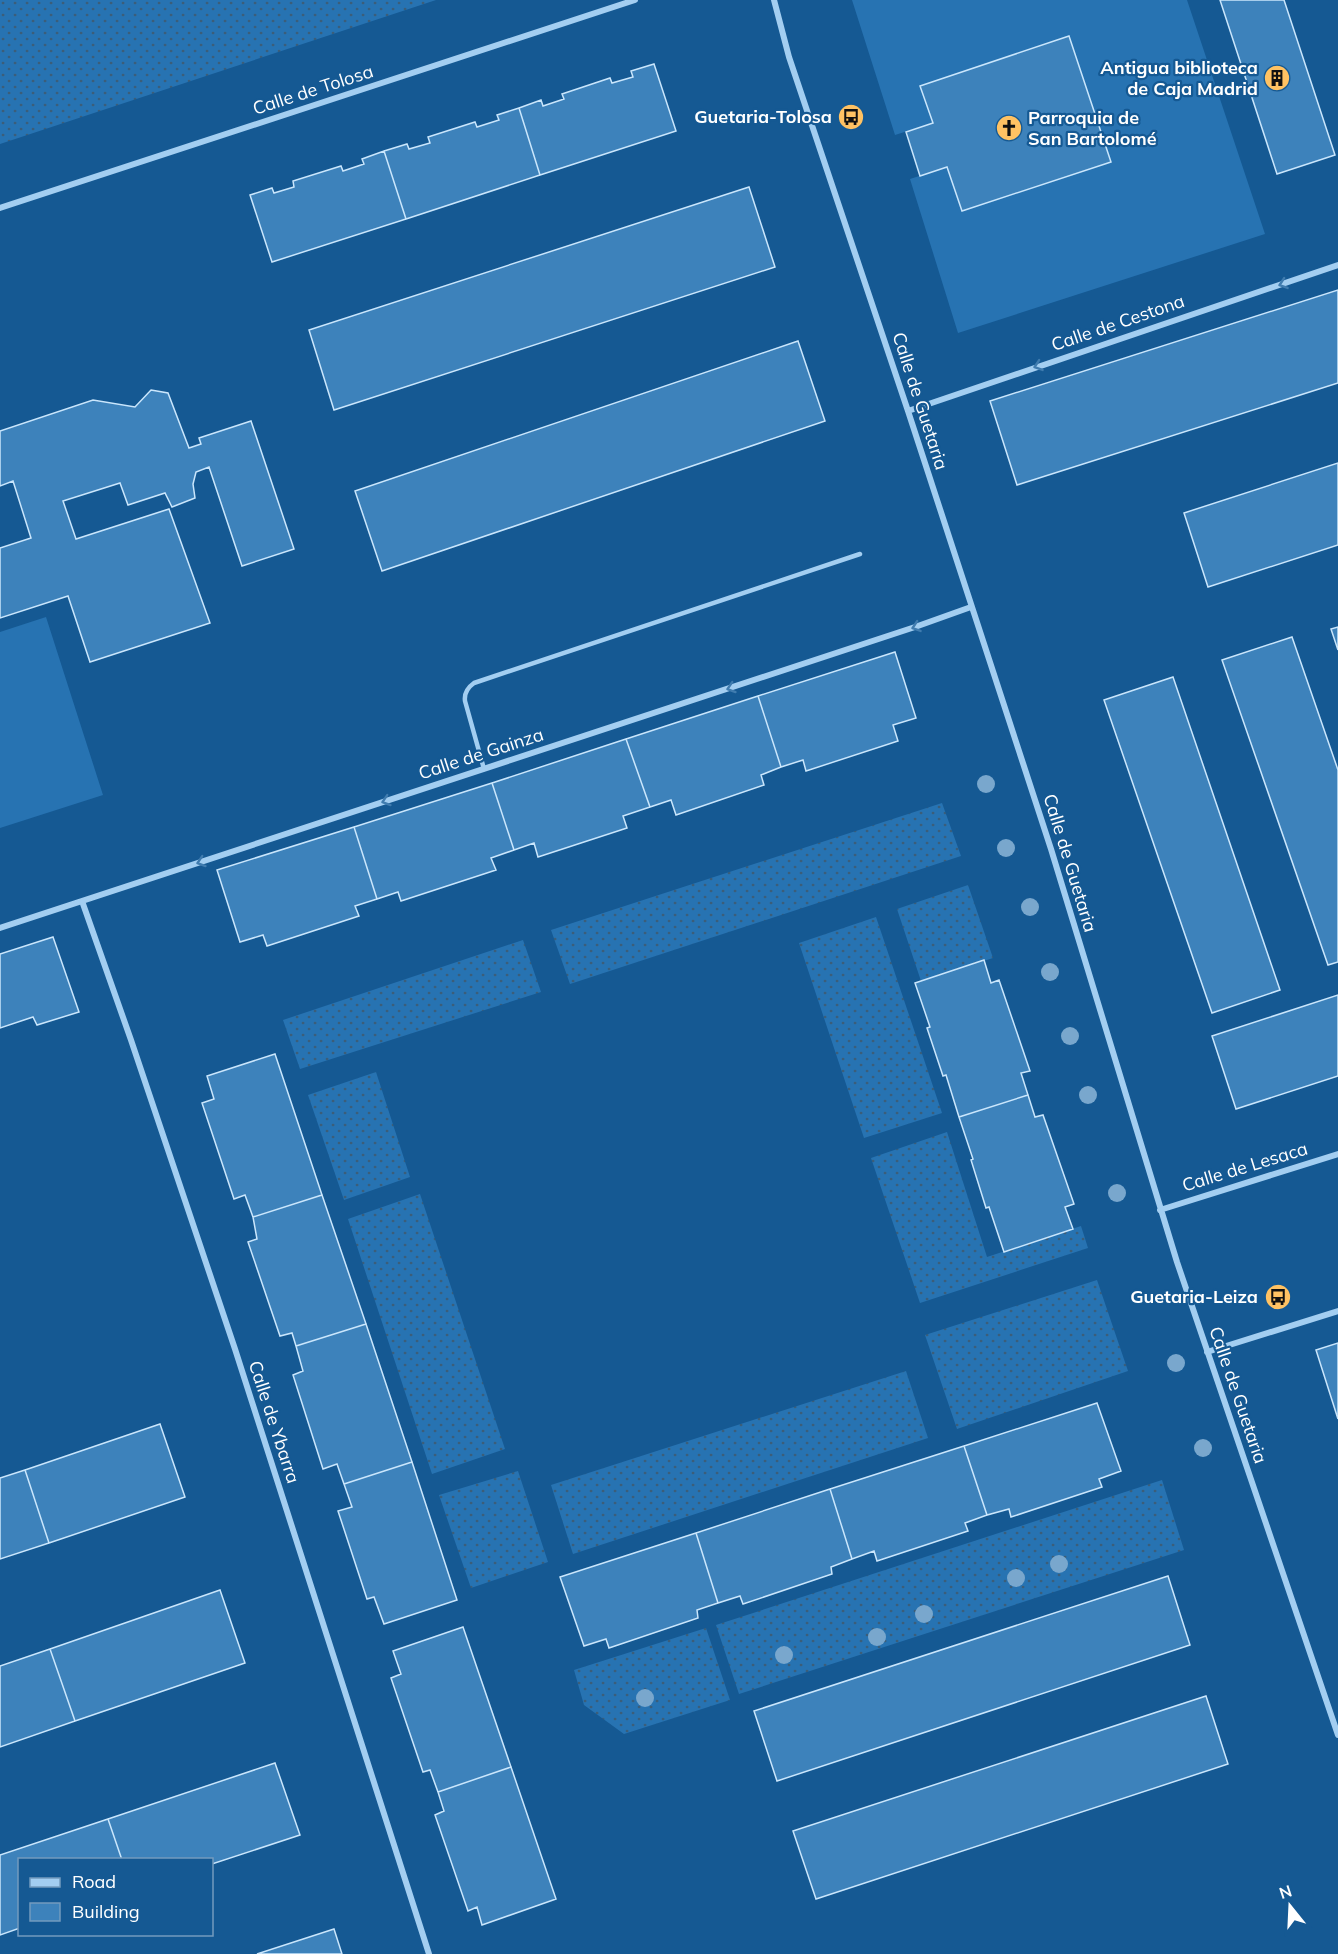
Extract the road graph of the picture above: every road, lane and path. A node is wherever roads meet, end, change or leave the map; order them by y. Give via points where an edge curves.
1 (635, 0) edge
2 (774, 0) edge
3 (0, 208) edge
4 (1338, 265) edge
5 (908, 411) junction
6 (860, 554) dead end
7 (971, 607) junction
8 (484, 769) junction
9 (82, 901) junction
10 (0, 928) edge
11 (1338, 1154) edge
12 (1160, 1209) junction
13 (1338, 1311) edge
14 (1207, 1352) junction
15 (1338, 1735) edge
16 (429, 1954) edge

1 - 3 street, Calle de Tolosa
2 - 5 street, Calle de Guetaria via 789,57
4 -> 5 street, Calle de Cestona
5 - 7 street, Calle de Guetaria
6 - 8 lane via 468,687 465,701
7 -> 8 street, Calle de Gainza
7 - 12 street, Calle de Guetaria via 1051,849
8 -> 9 street, Calle de Gainza
9 - 10 street, Calle de Gainza
9 - 16 street, Calle de Ybarra via 235,1349
11 - 12 street, Calle de Lesaca
12 - 14 street, Calle de Guetaria
13 - 14 street
14 - 15 street, Calle de Guetaria

